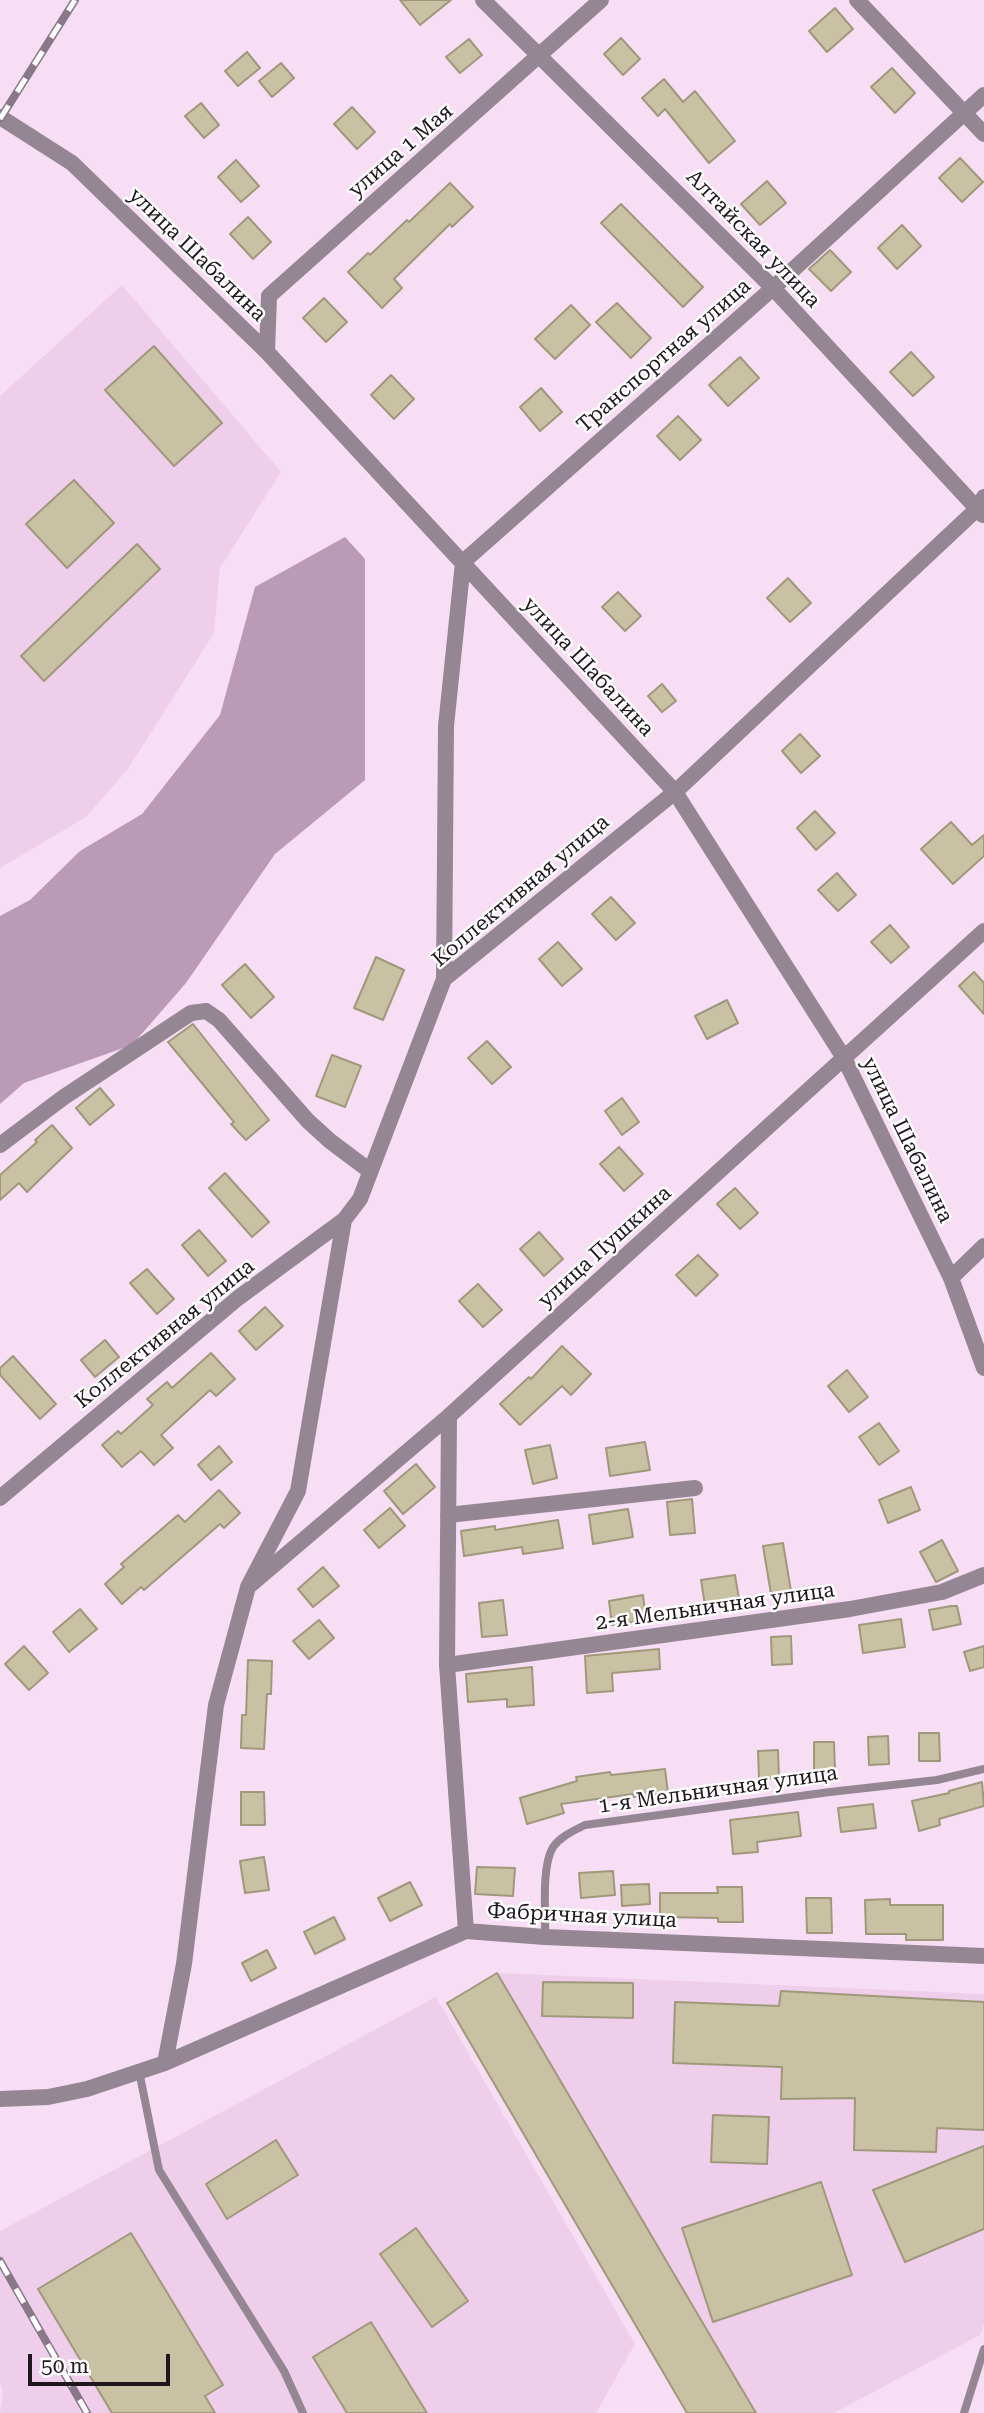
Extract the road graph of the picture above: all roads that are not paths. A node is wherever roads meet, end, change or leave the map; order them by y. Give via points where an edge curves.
1 (483, 0) edge
2 (601, 0) edge
3 (857, 0) edge
4 (541, 56) junction
5 (984, 95) edge
6 (965, 113) junction
7 (0, 117) edge
8 (984, 134) edge
9 (773, 288) junction
10 (267, 352) junction
11 (982, 508) edge
12 (463, 562) junction
13 (675, 792) junction
14 (984, 931) edge
15 (444, 979) junction
16 (844, 1058) junction
17 (0, 1145) edge
18 (370, 1171) junction
19 (344, 1220) junction
20 (984, 1246) edge
21 (951, 1278) junction
22 (984, 1368) edge
23 (449, 1416) junction
24 (695, 1488) dead end
25 (0, 1498) edge
26 (448, 1515) junction
27 (984, 1575) edge
28 (248, 1587) junction
29 (447, 1665) junction
30 (984, 1769) edge
31 (466, 1931) junction
32 (545, 1937) junction
33 (984, 1956) edge
34 (165, 2063) junction
35 (139, 2071) junction
36 (0, 2099) edge
37 (984, 2349) edge
38 (303, 2413) edge
39 (964, 2413) edge

1 - 4 street, Алтайская улица
2 - 4 street, улица 1 Мая
3 - 6 street
4 - 9 street, Алтайская улица
4 - 10 street, улица 1 Мая via 269,296
5 - 6 street, Транспортная улица
6 - 8 street
6 - 9 street, Транспортная улица
7 - 10 street, улица Шабалина via 72,163
9 - 11 street, Алтайская улица
9 - 12 street, Транспортная улица
10 - 12 street, улица Шабалина
11 - 13 street, Коллективная улица
12 - 13 street, улица Шабалина
12 - 15 street via 446,726
13 - 15 street, Коллективная улица
13 - 16 street, улица Шабалина
14 - 16 street, улица Пушкина
15 - 18 street, Коллективная улица
16 - 21 street, улица Шабалина
16 - 23 street, улица Пушкина
17 - 18 street via 191,1013 206,1011 308,1121
18 - 19 street, Коллективная улица via 360,1199
19 - 25 street, Коллективная улица via 238,1298
19 - 28 street via 298,1491
20 - 21 street
21 - 22 street, улица Шабалина
23 - 26 street
23 - 28 street, улица Пушкина
24 - 26 street
26 - 29 street
27 - 29 street, 2-я Мельничная улица via 942,1592 850,1609
28 - 34 street via 216,1705 184,1964
29 - 31 street
30 - 32 lane, 1-я Мельничная улица via 937,1780 585,1825 566,1833 547,1863
31 - 32 street, Фабричная улица
31 - 34 street, Фабричная улица
32 - 33 street, Фабричная улица
34 - 35 street, Фабричная улица
35 - 36 street, Фабричная улица via 88,2089
35 - 38 lane via 159,2170 284,2371
37 - 39 lane

